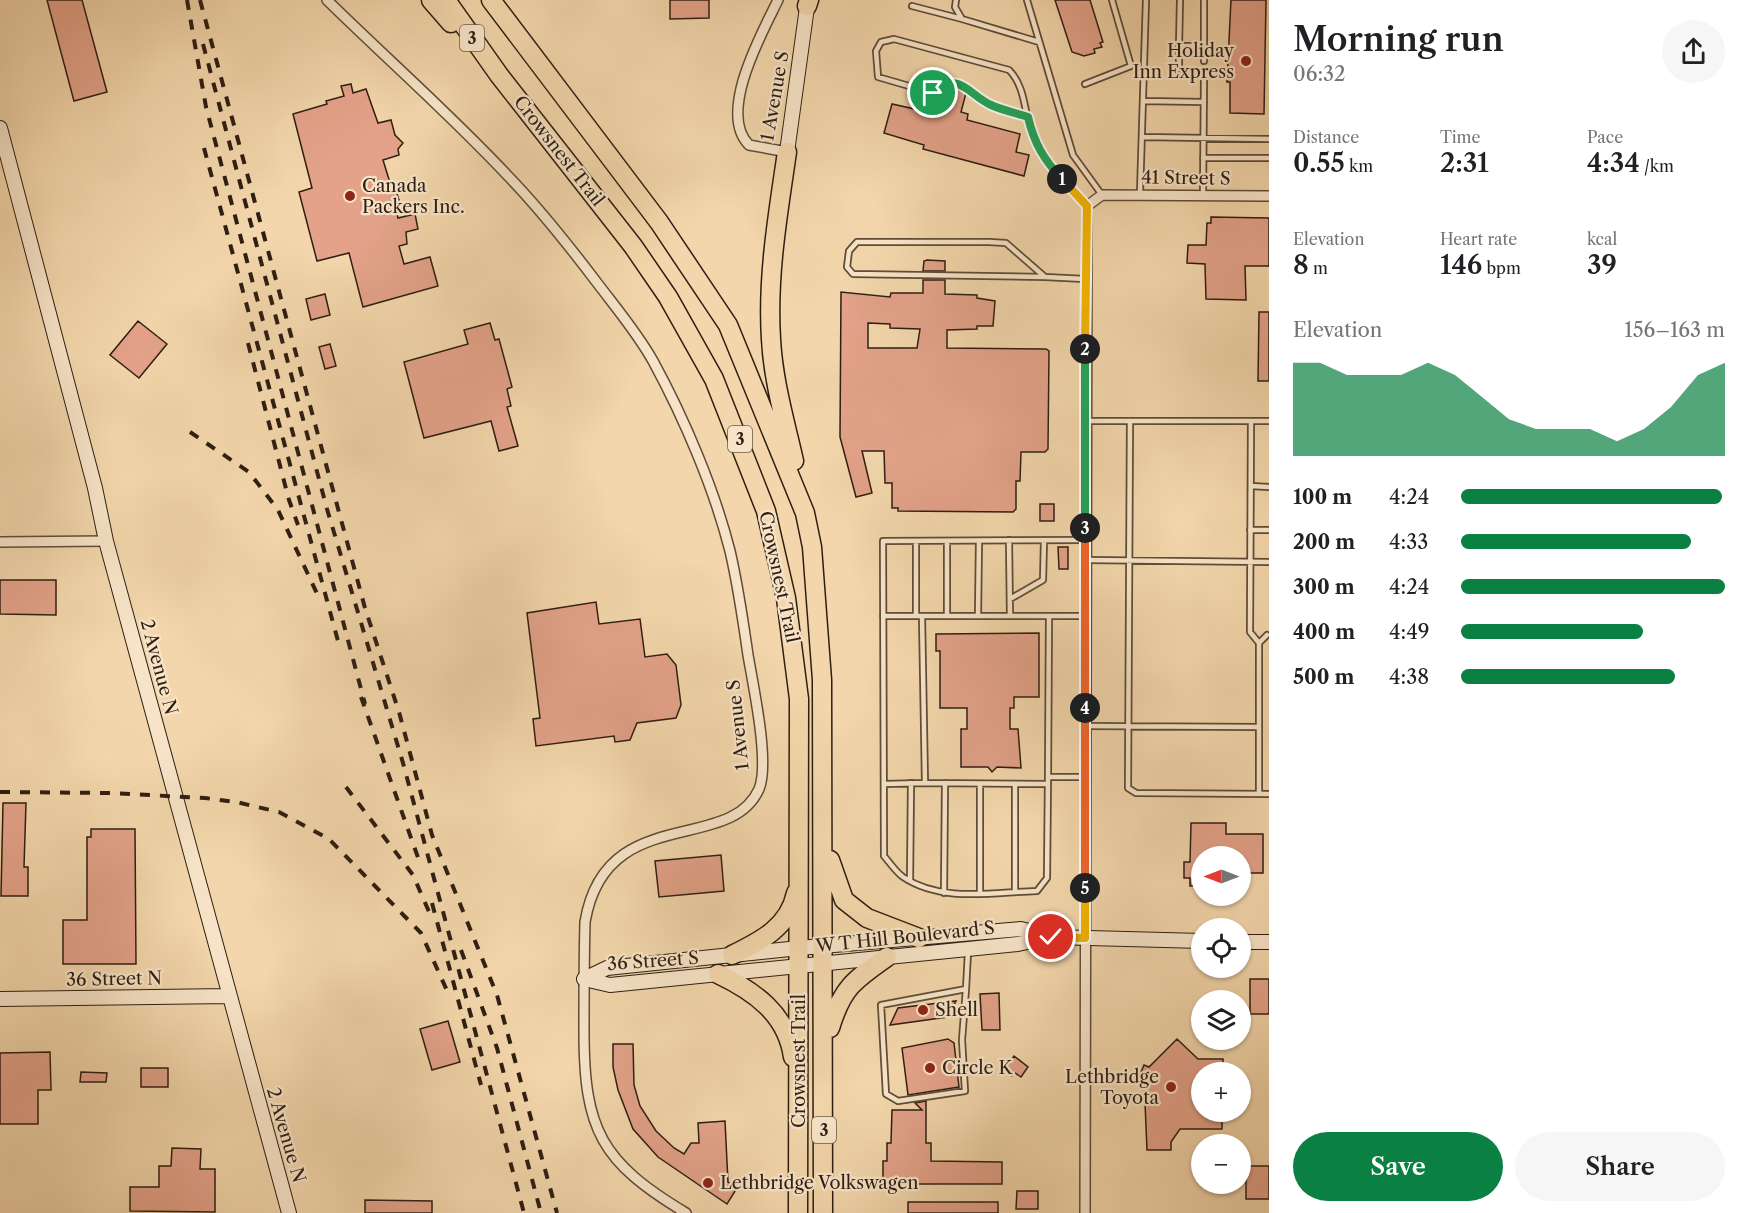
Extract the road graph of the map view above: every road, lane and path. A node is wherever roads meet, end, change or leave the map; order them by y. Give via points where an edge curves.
1 (327, 0) edge
2 (431, 0) edge
3 (446, 0) edge
4 (490, 0) edge
5 (778, 0) edge
6 (956, 0) edge
7 (1027, 0) edge
8 (1112, 0) edge
9 (1146, 0) edge
10 (1180, 0) edge
11 (1204, 0) edge
12 (808, 2) edge
13 (912, 6) dead end
14 (962, 19) junction
15 (1039, 42) junction
16 (1179, 46) junction
17 (1204, 46) junction
18 (1204, 61) dead end
19 (1131, 66) junction
20 (1144, 66) junction
21 (1179, 69) dead end
22 (499, 75) junction
23 (1204, 79) dead end
24 (1085, 84) dead end
25 (1143, 101) junction
26 (1204, 102) junction
27 (1028, 117) junction
28 (0, 128) edge
29 (1142, 137) junction
30 (1203, 138) junction
31 (1269, 139) edge
32 (787, 152) junction
33 (1203, 158) junction
34 (1269, 158) edge
35 (1140, 193) junction
36 (1102, 195) junction
37 (1203, 195) junction
38 (1269, 196) edge
39 (1087, 206) junction
40 (1045, 277) junction
41 (1085, 279) junction
42 (1085, 421) junction
43 (1130, 421) junction
44 (1251, 421) junction
45 (1269, 421) edge
46 (1251, 486) junction
47 (1269, 487) edge
48 (805, 513) junction
49 (1250, 530) junction
50 (1269, 530) edge
51 (1009, 540) junction
52 (1044, 540) junction
53 (1085, 540) junction
54 (106, 541) junction
55 (916, 541) junction
56 (947, 541) junction
57 (979, 541) junction
58 (0, 542) edge
59 (1085, 560) junction
60 (1130, 560) junction
61 (1250, 561) junction
62 (1269, 562) edge
63 (1010, 599) junction
64 (883, 616) junction
65 (916, 616) junction
66 (922, 616) junction
67 (947, 616) junction
68 (978, 616) junction
69 (1010, 616) junction
70 (1049, 616) junction
71 (1085, 616) junction
72 (1267, 635) dead end
73 (1259, 644) junction
74 (1085, 726) junction
75 (1129, 727) junction
76 (1259, 727) junction
77 (1048, 777) junction
78 (1085, 777) junction
79 (911, 783) junction
80 (924, 783) junction
81 (945, 783) junction
82 (980, 783) junction
83 (884, 784) junction
84 (1015, 784) junction
85 (1048, 784) junction
86 (1259, 794) junction
87 (1269, 794) edge
88 (823, 838) junction
89 (800, 870) junction
90 (910, 881) junction
91 (1015, 892) junction
92 (945, 893) junction
93 (980, 893) junction
94 (1051, 937) junction
95 (919, 938) junction
96 (1085, 938) junction
97 (1191, 941) edge
98 (1251, 942) edge
99 (1269, 942) edge
100 (968, 949) junction
101 (824, 954) junction
102 (732, 955) junction
103 (799, 956) junction
104 (887, 957) junction
105 (718, 974) junction
106 (584, 979) junction
107 (966, 989) junction
108 (229, 996) junction
109 (0, 999) edge
110 (824, 1047) junction
111 (799, 1094) junction
112 (289, 1213) edge
113 (686, 1213) edge
114 (798, 1213) edge
115 (823, 1213) edge
116 (1085, 1213) edge

1 - 106 street, 1 Avenue S via 507,174 588,270 652,359 703,470 730,550 763,764 760,786 750,804 737,813 720,822 646,841 611,865 587,910
2 - 22 highway
3 - 22 highway, Crowsnest Trail / 3
4 - 48 highway, Crowsnest Trail / 3 via 659,222 728,326
5 - 32 street, 1 Avenue S via 750,58 738,117 739,130 749,145
6 - 14 lane via 955,8
7 - 15 lane
8 - 19 lane
9 - 20 lane
10 - 16 lane
11 - 17 lane
12 - 32 street, 1 Avenue S
13 - 14 lane
14 - 15 lane
15 - 36 lane via 1073,155
16 - 17 lane
16 - 21 lane
17 - 18 lane
19 - 20 lane
19 - 24 lane
20 - 25 lane
22 - 89 highway, Crowsnest Trail / 3 via 668,297 714,379 750,463 778,557 793,644 801,759
23 - 26 lane
25 - 26 lane
25 - 29 lane
26 - 30 lane
27 - 27 lane via 1019,80 1009,69 894,39 880,42 876,51 878,77 933,93 944,84 956,83 990,105
27 - 39 lane via 1032,136 1045,161
28 - 54 street, 2 Avenue N
29 - 30 lane
29 - 35 lane
30 - 31 lane
30 - 33 lane
32 - 48 highway via 772,269 771,342
33 - 34 lane
33 - 37 lane
35 - 36 street, 41 Street S
35 - 37 street, 41 Street S
36 - 39 street
37 - 38 street, 41 Street S
39 - 41 street
40 - 40 lane via 1006,243 989,242 857,242 849,251 847,267 853,274
40 - 41 lane
41 - 42 street
42 - 43 lane
42 - 53 street
43 - 44 lane
43 - 60 lane
44 - 45 lane
44 - 46 lane
46 - 47 lane
46 - 49 lane
48 - 88 highway, Crowsnest Trail / 3 via 812,547 822,680
49 - 50 lane
49 - 61 lane
51 - 52 lane
51 - 57 lane
51 - 63 lane
52 - 53 lane
52 - 63 lane via 1043,580
53 - 59 street
54 - 58 street
54 - 108 street, 2 Avenue N
55 - 56 lane
55 - 64 lane via 883,541
55 - 65 lane
56 - 57 lane
56 - 67 lane
57 - 68 lane
59 - 60 lane
59 - 71 street
60 - 61 lane
60 - 75 lane
61 - 62 lane
61 - 73 lane via 1250,632
63 - 69 lane
64 - 65 lane
64 - 83 lane
65 - 66 lane
66 - 67 lane
66 - 80 lane
67 - 68 lane
68 - 69 lane
69 - 70 lane
70 - 71 lane
70 - 77 lane
71 - 74 street
72 - 73 lane
73 - 76 lane
74 - 75 lane
74 - 78 street
75 - 76 lane
75 - 86 lane via 1128,788 1136,793
76 - 86 lane
77 - 78 lane
77 - 85 lane
78 - 96 street
79 - 80 lane
79 - 83 lane
79 - 90 lane
80 - 81 lane
81 - 82 lane
81 - 92 lane
82 - 84 lane
82 - 93 lane
83 - 90 lane via 884,856
84 - 85 lane
84 - 91 lane
85 - 91 lane via 1047,878 1037,891
86 - 87 lane
88 - 95 highway via 844,900 867,918
88 - 101 highway, Crowsnest Trail / 3
89 - 102 highway via 794,902 779,926 763,940
89 - 103 highway, Crowsnest Trail / 3
90 - 92 lane via 929,891
91 - 93 lane
92 - 93 lane
94 - 95 street, W T Hill Boulevard S via 1021,929
94 - 96 street, W T Hill Boulevard S
94 - 100 street, W T Hill Boulevard S
95 - 101 street, W T Hill Boulevard S
96 - 97 street, W T Hill Boulevard S
96 - 116 street
98 - 99 street
100 - 104 street, W T Hill Boulevard S
100 - 107 lane
101 - 103 street
101 - 104 street, W T Hill Boulevard S
101 - 110 highway, Crowsnest Trail / 3
102 - 103 street, 36 Street S
102 - 106 street, 36 Street S via 608,968
103 - 105 street, 36 Street S
103 - 111 highway, Crowsnest Trail / 3
104 - 110 highway via 851,982 835,1009
105 - 106 street, 36 Street S via 610,985
105 - 111 highway via 765,1001 784,1026
106 - 113 street, 1 Avenue S via 584,1079 594,1123 621,1166 651,1192
107 - 107 lane via 881,1005 886,1094 898,1101 965,1091 962,1040
108 - 109 street, 36 Street N
108 - 112 street, 2 Avenue N
110 - 115 highway, Crowsnest Trail / 3
111 - 114 highway, Crowsnest Trail / 3

